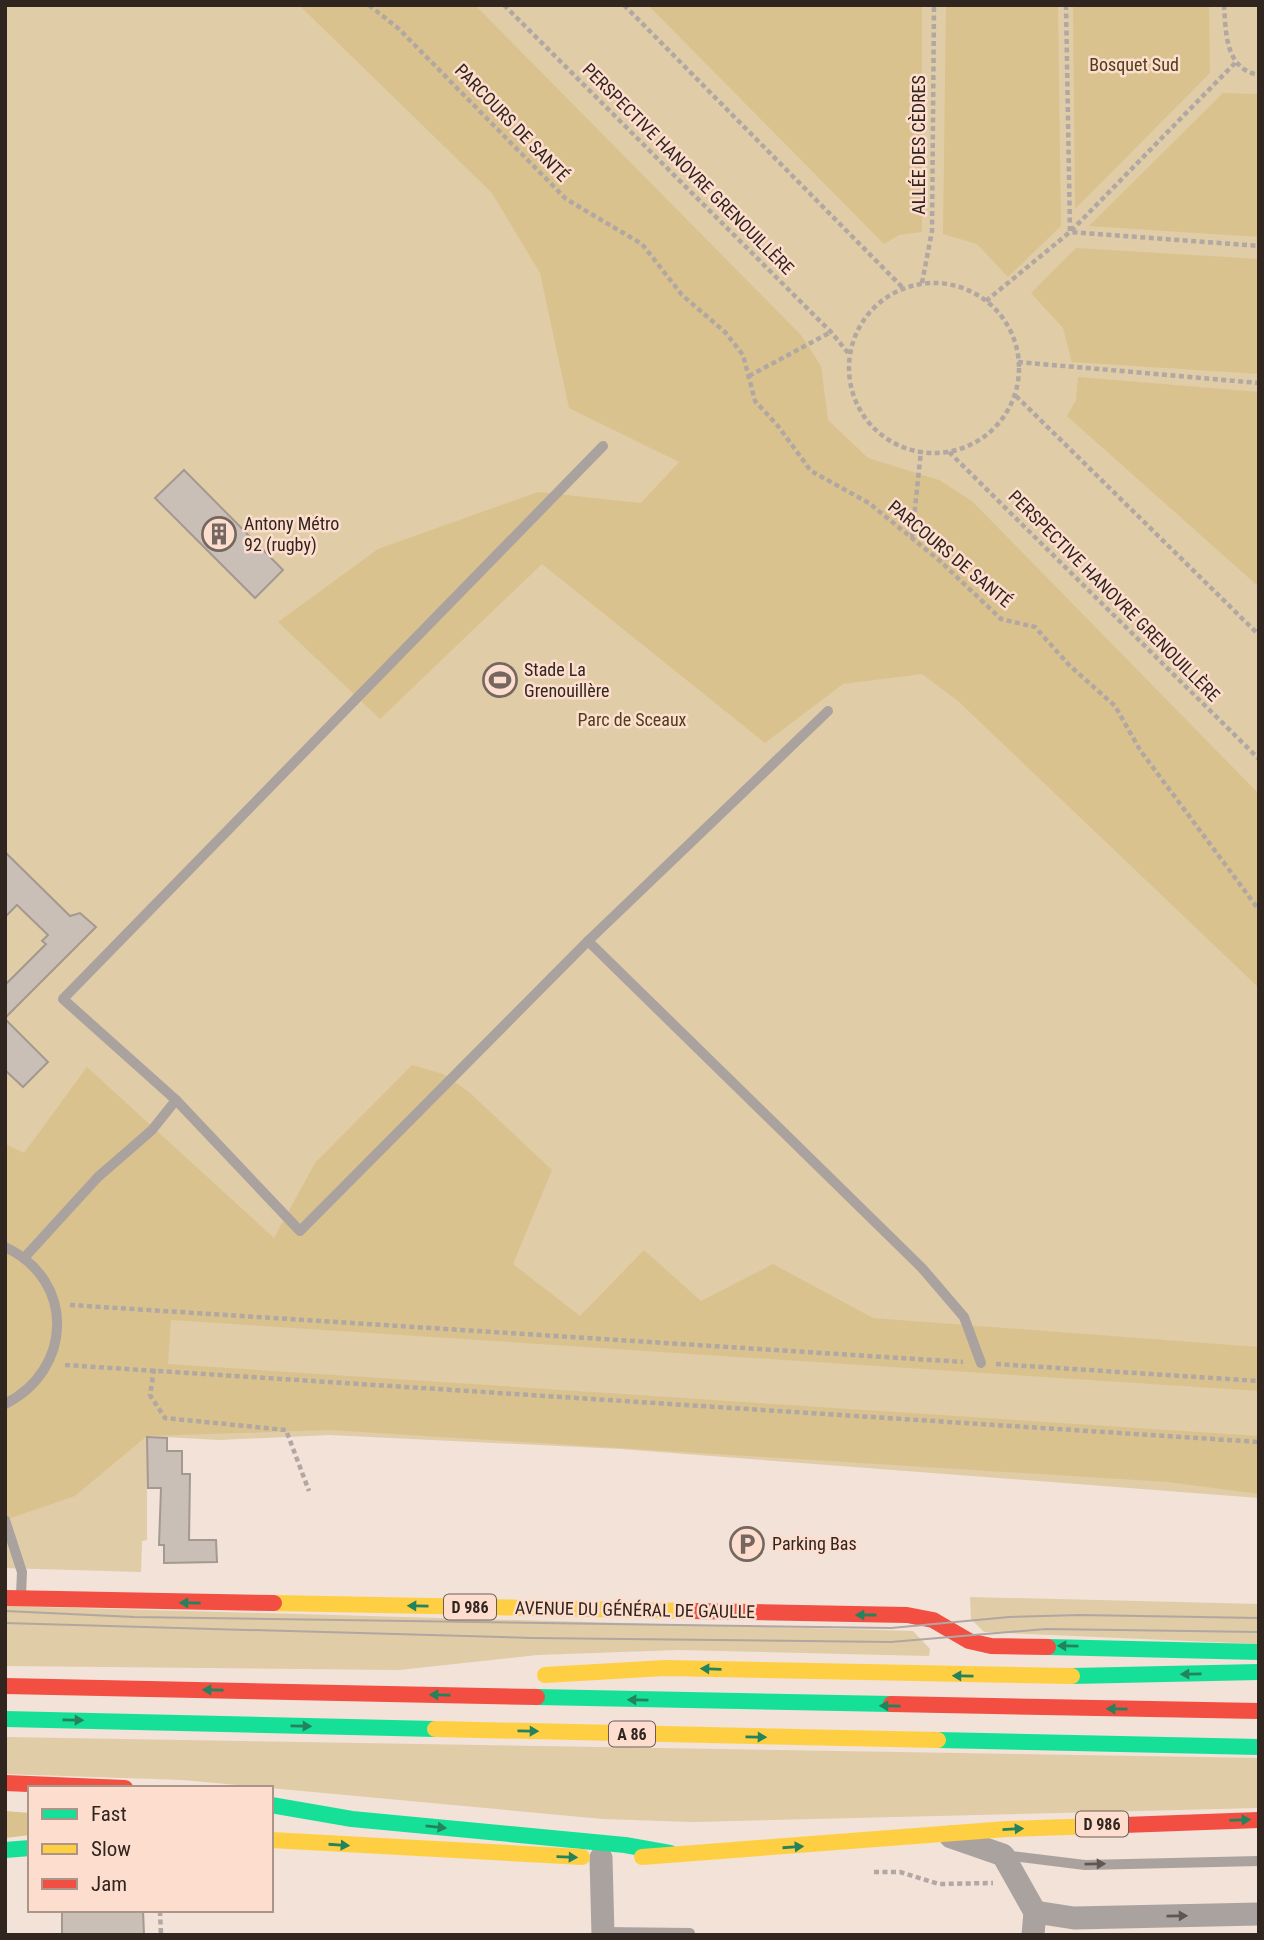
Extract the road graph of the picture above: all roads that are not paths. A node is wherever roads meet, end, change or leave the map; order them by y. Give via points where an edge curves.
1 (603, 446) dead end
2 (828, 711) dead end
3 (588, 941) junction
4 (176, 1100) junction
5 (5, 1247) edge
6 (24, 1258) junction
7 (981, 1363) road end
8 (5, 1404) edge
9 (5, 1520) edge
10 (13, 1599) edge
11 (1259, 1652) edge
12 (1259, 1672) edge
13 (5, 1686) edge
14 (508, 1696) junction
15 (1259, 1711) edge
16 (5, 1719) edge
17 (1259, 1747) edge
18 (5, 1783) edge
19 (77, 1786) edge
20 (273, 1805) edge
21 (1259, 1820) edge
22 (945, 1834) junction
23 (273, 1840) edge
24 (28, 1848) edge
25 (5, 1850) edge
26 (670, 1853) junction
27 (1003, 1855) junction
28 (601, 1858) junction
29 (1259, 1861) edge
30 (1035, 1912) junction
31 (1259, 1914) edge
32 (690, 1933) dead end
33 (603, 1934) edge
34 (1033, 1935) edge

1 - 4 lane via 63,999
2 - 3 lane
3 - 4 lane via 300,1231
3 - 7 lane via 922,1268 964,1317
4 - 6 lane via 152,1130 98,1177
5 - 6 lane
6 - 8 lane via 38,1271 55,1304 56,1345 37,1382
9 - 10 lane via 22,1572
11 -> 10 main road, AVENUE DU GÉNÉRAL DE GAULLE / D 986 via 990,1646 970,1641 933,1620 906,1615
12 -> 14 main road via 1022,1677 665,1668 535,1675
14 -> 13 main road, A 86
15 -> 14 main road, A 86
16 -> 17 main road, A 86
18 - 19 main road
20 -> 26 main road via 352,1819
22 -> 21 main road, D 986
26 -> 22 main road, D 986
22 - 27 street
23 -> 28 main road, D 986
24 - 25 main road
26 - 28 main road, D 986
27 -> 29 lane via 1085,1864
27 - 30 street
28 - 33 street
30 -> 31 street via 1074,1918
30 - 34 street
32 - 33 lane

